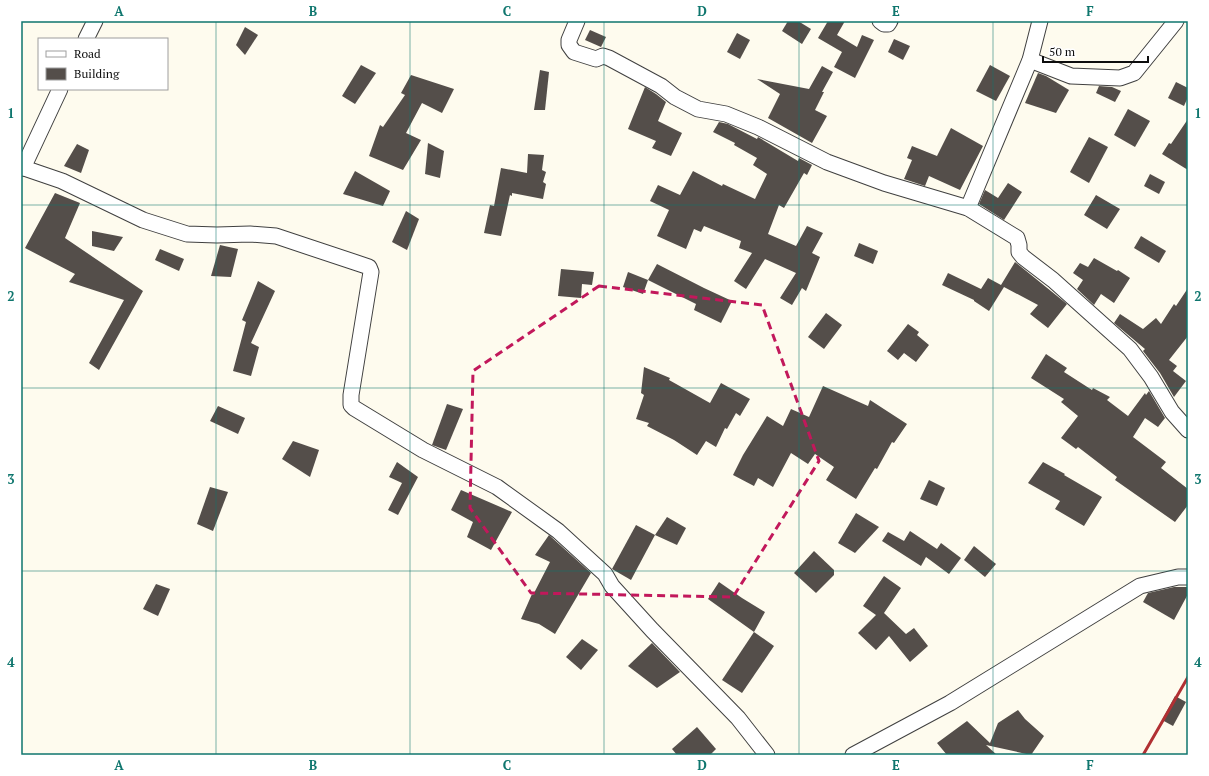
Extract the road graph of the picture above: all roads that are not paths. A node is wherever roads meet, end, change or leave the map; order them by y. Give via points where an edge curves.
1 (95, 21) edge
2 (577, 21) edge
3 (880, 21) edge
4 (890, 21) edge
5 (1040, 21) edge
6 (1176, 21) edge
7 (86, 38) edge
8 (1030, 60) junction
9 (60, 90) edge
10 (22, 168) edge
11 (968, 208) junction
12 (1188, 430) edge
13 (1188, 577) edge
14 (767, 755) edge
15 (853, 755) edge

1 - 7 street
2 - 11 street via 569,40 574,52 596,59 603,56 609,58 698,109 726,114 752,124 827,162 884,183
3 - 4 street via 884,24
5 - 8 street
6 - 8 street via 1134,73 1120,78 1071,76
8 - 11 street
9 - 10 street
10 - 14 street via 62,182 143,220 187,234 276,236 369,267 371,272 351,405 423,450 497,487 558,531 606,574 612,586 738,718
11 - 12 street via 1017,238 1019,252 1023,257 1059,284 1130,349 1172,412
13 - 15 street via 1140,586 950,703

